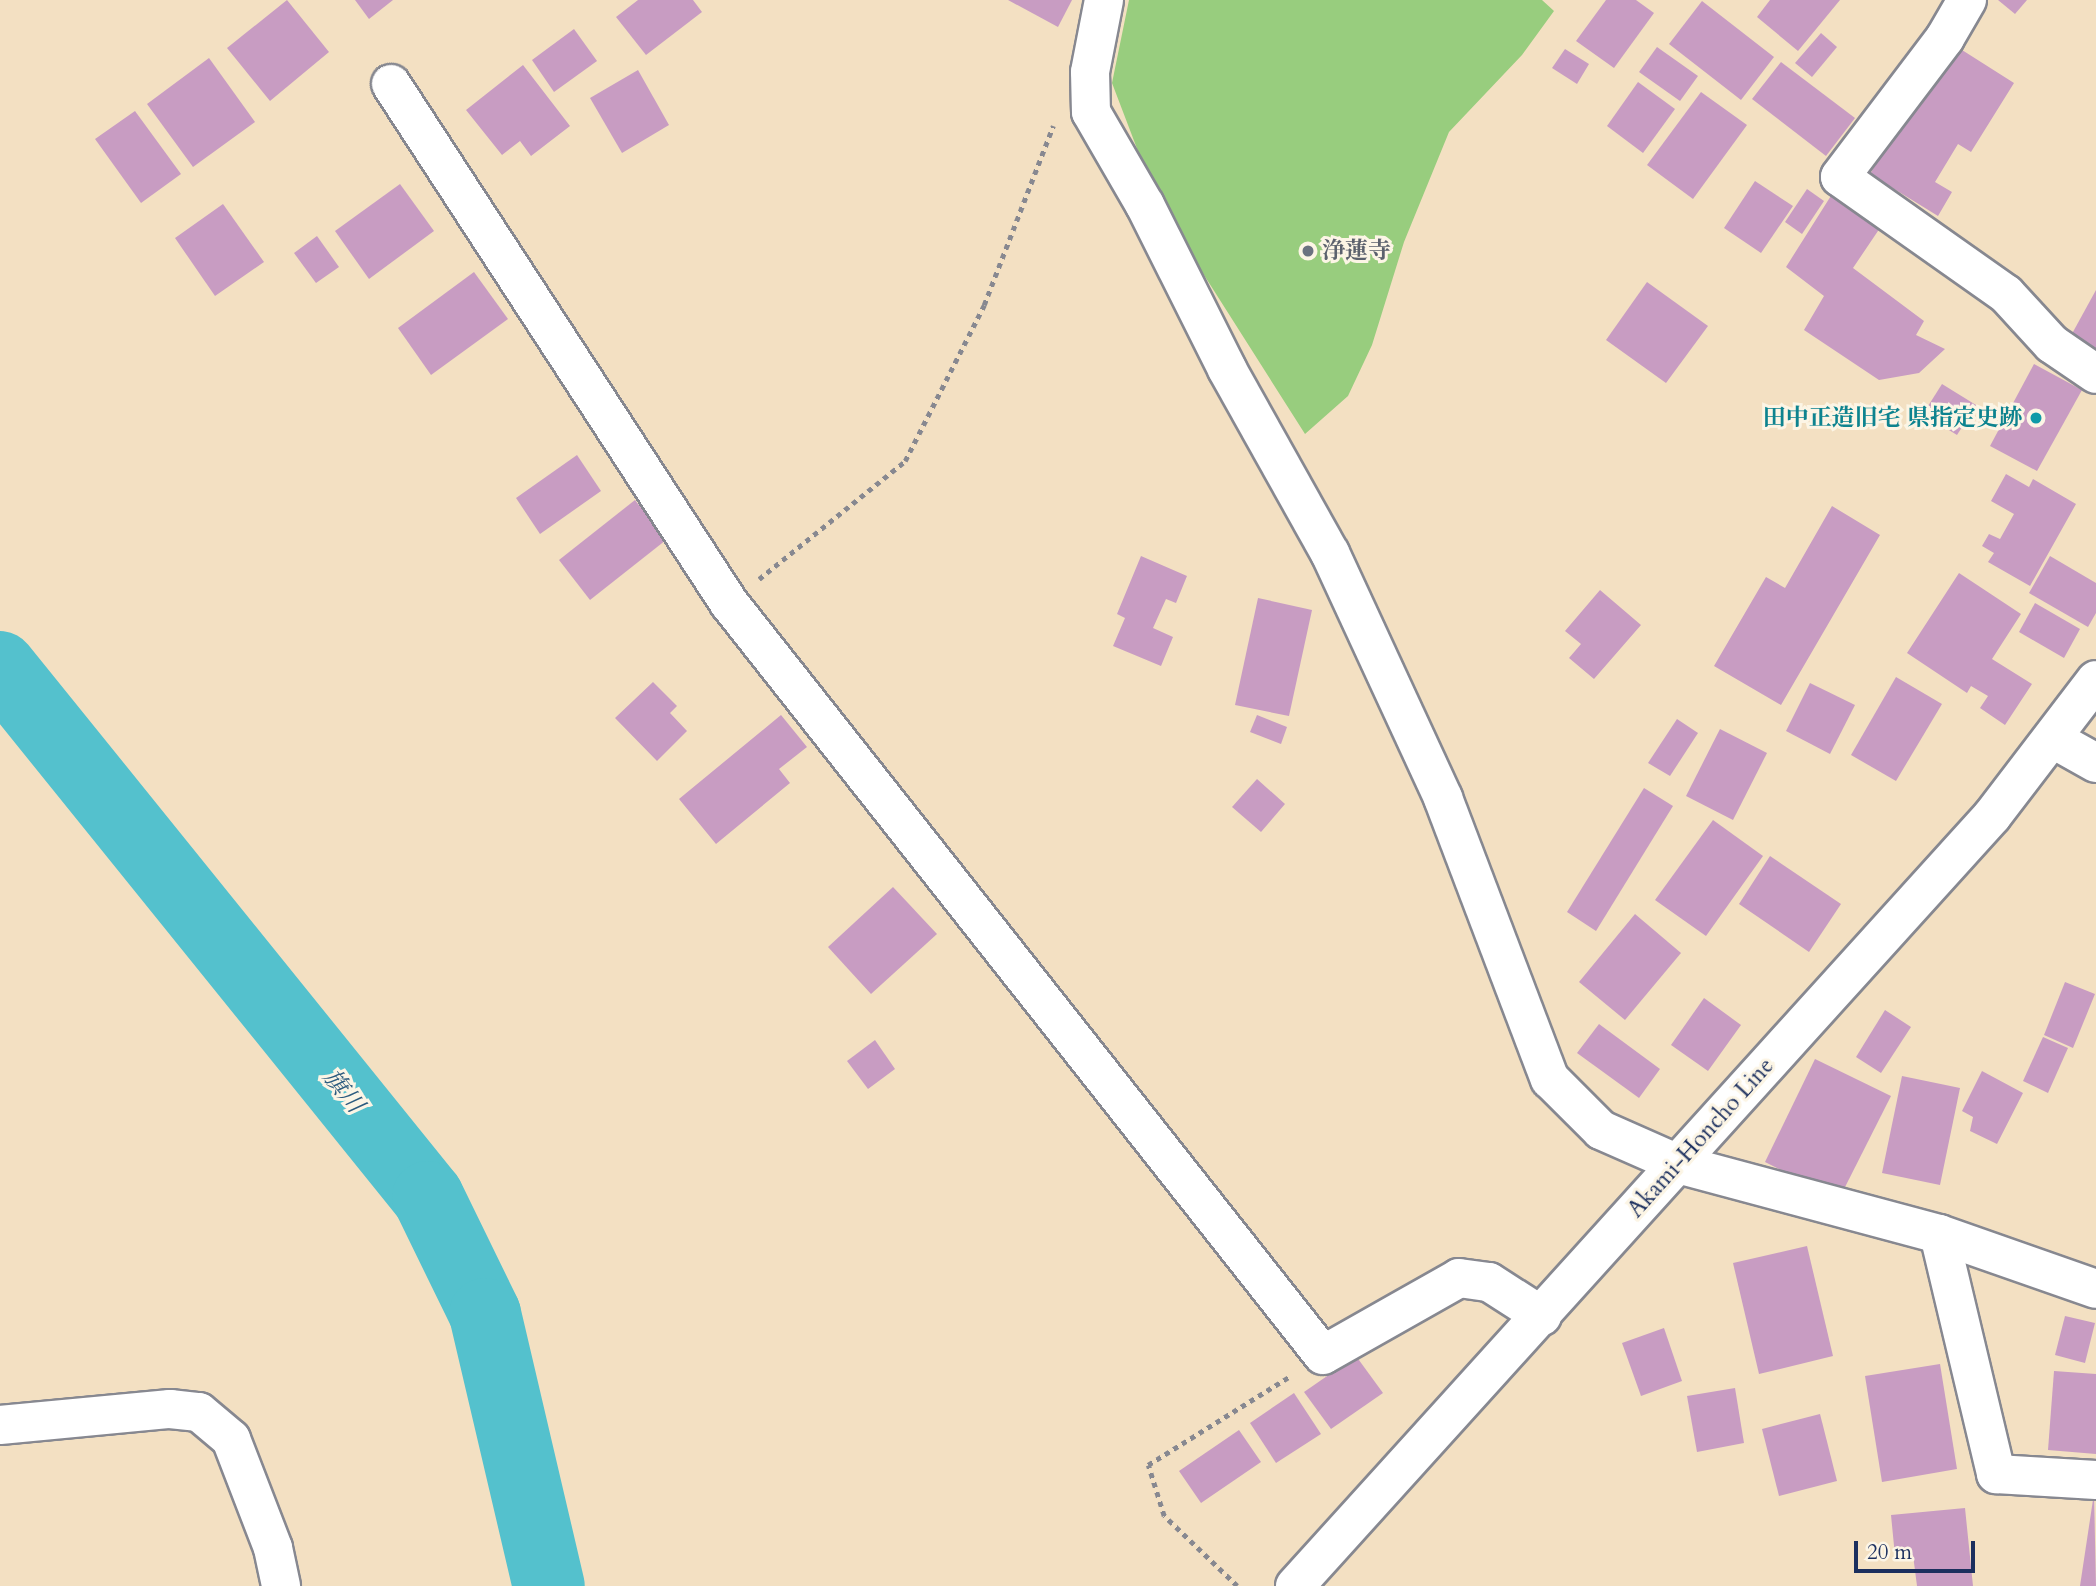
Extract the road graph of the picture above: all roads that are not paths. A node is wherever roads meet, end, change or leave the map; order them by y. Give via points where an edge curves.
1 (1104, 0) edge
2 (1967, 0) edge
3 (391, 84) dead end
4 (2096, 374) edge
5 (2096, 680) edge
6 (2053, 739) junction
7 (2096, 763) edge
8 (1678, 1164) junction
9 (1939, 1234) junction
10 (2096, 1289) edge
11 (1542, 1316) junction
12 (0, 1425) edge
13 (2096, 1480) edge
14 (281, 1586) edge
15 (1295, 1586) edge

1 - 8 street via 1090,72 1091,112 1330,553 1443,798 1550,1079 1601,1130
2 - 4 street via 1945,38 1840,177 2006,294 2052,344
3 - 11 street via 729,603 1323,1355 1459,1278 1489,1282
5 - 6 street, Akami-Honcho Line
6 - 7 street
6 - 8 street, Akami-Honcho Line via 1992,816
8 - 9 street
8 - 11 street, Akami-Honcho Line
9 - 10 street
9 - 13 street via 1996,1474
11 - 15 street, Akami-Honcho Line
12 - 14 street via 170,1409 199,1412 231,1439 273,1548

